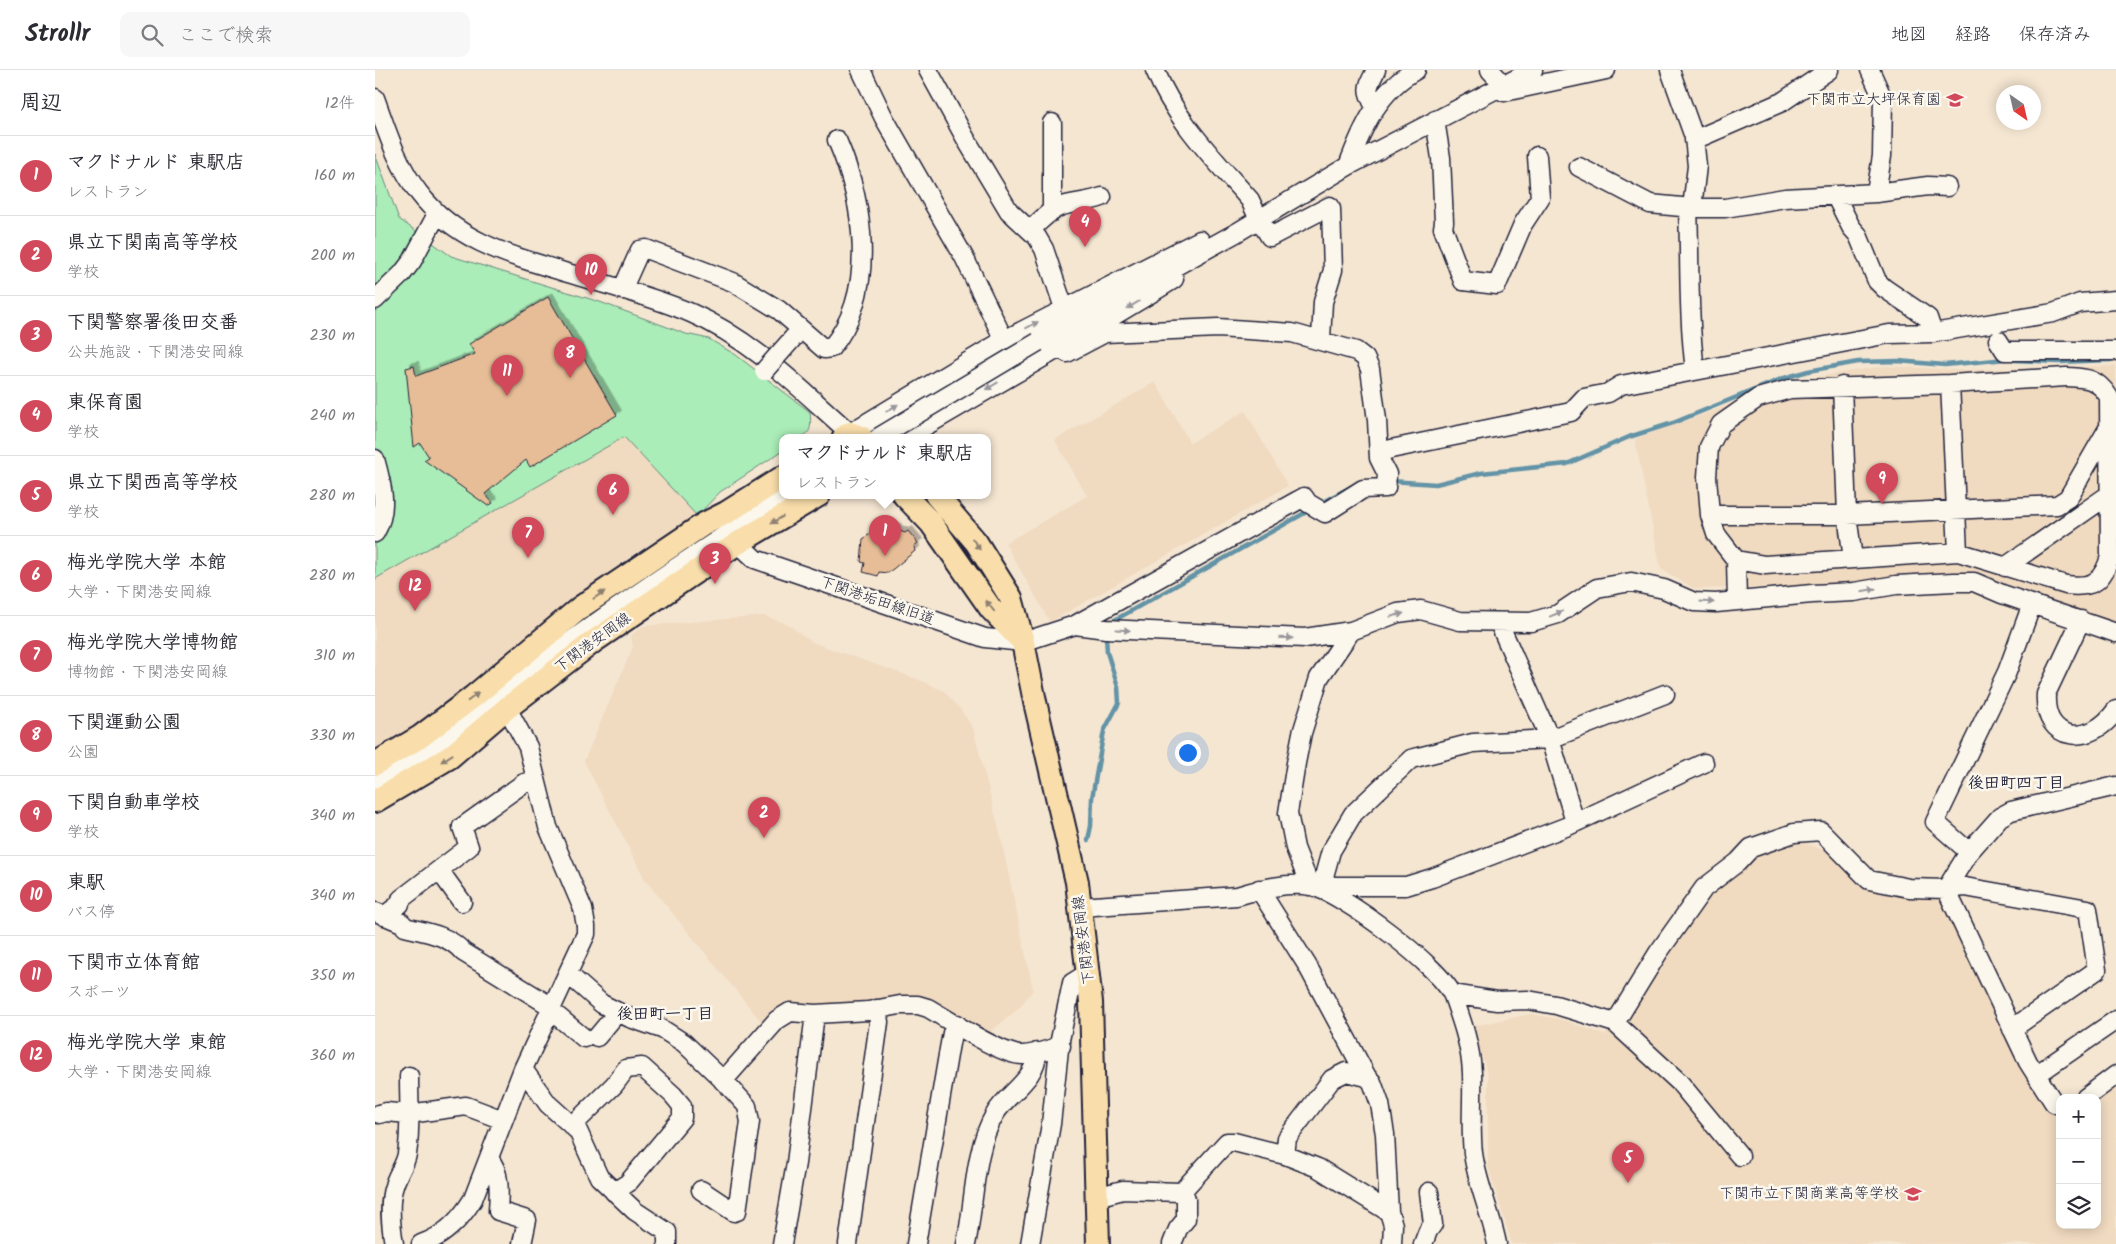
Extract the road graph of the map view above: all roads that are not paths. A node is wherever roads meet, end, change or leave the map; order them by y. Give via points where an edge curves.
1 (861, 70) edge
2 (928, 70) edge
3 (1155, 70) edge
4 (1375, 70) edge
5 (1416, 70) edge
6 (1490, 70) edge
7 (1533, 70) edge
8 (1606, 70) edge
9 (1669, 70) edge
10 (1829, 70) edge
11 (1870, 70) edge
12 (1504, 85) junction
13 (375, 98) edge
14 (1481, 98) junction
15 (1375, 106) junction
16 (1435, 120) junction
17 (1052, 124) dead end
18 (837, 140) dead end
19 (1694, 140) junction
20 (1537, 156) dead end
21 (1348, 166) junction
22 (1579, 167) dead end
23 (1947, 187) dead end
24 (1305, 192) junction
25 (1876, 193) junction
26 (1835, 195) junction
27 (1102, 198) dead end
28 (1690, 207) junction
29 (1052, 212) junction
30 (437, 214) junction
31 (1259, 219) junction
32 (1030, 230) junction
33 (622, 290) junction
34 (375, 300) edge
35 (2116, 300) edge
36 (1064, 308) junction
37 (798, 332) junction
38 (1933, 333) junction
39 (1321, 339) junction
40 (1004, 340) junction
41 (1998, 340) dead end
42 (1062, 344) junction
43 (2116, 351) edge
44 (1769, 356) junction
45 (1695, 370) junction
46 (764, 371) dead end
47 (1950, 384) junction
48 (1842, 386) junction
49 (1608, 393) junction
50 (2110, 424) junction
51 (850, 434) edge
52 (855, 434) edge
53 (884, 434) edge
54 (912, 434) edge
55 (1379, 453) junction
56 (375, 459) edge
57 (779, 480) edge
58 (2110, 494) junction
59 (781, 499) edge
60 (812, 499) edge
61 (908, 499) edge
62 (938, 499) edge
63 (1956, 510) junction
64 (1711, 515) junction
65 (1847, 516) junction
66 (375, 533) edge
67 (739, 543) junction
68 (1958, 552) junction
69 (1853, 559) junction
70 (1735, 560) junction
71 (2005, 567) junction
72 (1737, 601) junction
73 (2033, 604) junction
74 (2081, 620) junction
75 (1499, 623) junction
76 (1075, 625) junction
77 (1351, 631) junction
78 (2116, 633) edge
79 (1023, 642) junction
80 (1665, 694) dead end
81 (507, 708) junction
82 (2116, 710) edge
83 (1550, 739) junction
84 (1704, 764) dead end
85 (379, 776) edge
86 (536, 780) junction
87 (2116, 786) edge
88 (375, 801) edge
89 (1575, 822) junction
90 (1969, 852) junction
91 (439, 870) junction
92 (1310, 886) junction
93 (1259, 889) junction
94 (1946, 889) junction
95 (462, 902) dead end
96 (1081, 907) junction
97 (380, 913) edge
98 (568, 974) junction
99 (1088, 974) junction
100 (1452, 994) junction
101 (551, 1008) junction
102 (877, 1009) junction
103 (617, 1013) junction
104 (815, 1014) junction
105 (2116, 1020) edge
106 (1615, 1023) junction
107 (957, 1024) junction
108 (2012, 1029) junction
109 (1061, 1046) junction
110 (1037, 1052) junction
111 (523, 1069) junction
112 (2036, 1075) junction
113 (2116, 1075) edge
114 (409, 1076) dead end
115 (1367, 1077) junction
116 (723, 1080) junction
117 (2090, 1094) edge
118 (2056, 1104) edge
119 (379, 1114) dead end
120 (409, 1114) junction
121 (503, 1120) junction
122 (572, 1126) junction
123 (1285, 1156) junction
124 (1740, 1156) dead end
125 (489, 1159) junction
126 (701, 1190) dead end
127 (1183, 1190) junction
128 (614, 1192) junction
129 (1429, 1192) dead end
130 (1096, 1197) junction
131 (1389, 1212) junction
132 (667, 1238) edge
133 (394, 1244) edge
134 (421, 1244) edge
135 (522, 1244) edge
136 (683, 1244) edge
137 (782, 1244) edge
138 (848, 1244) edge
139 (916, 1244) edge
140 (966, 1244) edge
141 (1030, 1244) edge
142 (1097, 1244) edge
143 (1172, 1244) edge
144 (1393, 1244) edge
145 (1423, 1244) edge
146 (1497, 1244) edge

1 - 40 street via 884,118 964,257
2 - 32 street via 1009,211
3 - 31 street via 1187,126 1251,200
4 - 15 street via 1367,88
5 - 15 street via 1401,78
6 - 12 street
7 - 12 street
8 - 14 street
9 - 19 street
10 - 19 street via 1782,102
11 - 25 street via 1883,99 1882,156
12 - 14 street
13 - 30 street via 400,164
14 - 16 street
15 - 21 street
16 - 20 street via 1441,158 1443,228 1463,281 1497,285 1523,224 1540,198
16 - 21 street
17 - 29 street
18 - 37 street via 858,216 861,251 858,290 850,318 831,348 824,349
19 - 28 street via 1697,166
21 - 24 street
22 - 28 street via 1650,204
23 - 25 street via 1928,186
24 - 31 street
24 - 53 street, bridge via 1038,342
25 - 26 street
26 - 28 street via 1785,198 1725,208
26 - 38 street via 1858,235 1877,281 1928,318
27 - 29 street via 1063,206
28 - 45 street via 1690,332
29 - 32 street
30 - 33 street via 461,233 508,255
30 - 34 street via 402,274
31 - 36 street via 1234,222
31 - 39 street via 1270,237 1330,206 1333,270 1323,302
31 -> 42 street via 1135,304
32 - 36 street via 1044,249
33 - 37 street via 635,258 640,250 646,249 733,282 779,310
33 - 51 street via 692,314 739,339 785,375
35 - 38 street via 2080,303 2053,313
40 -> 36 street
37 - 46 street, bridge
38 - 44 street via 1889,334
39 - 42 street via 1278,331 1218,328 1105,333 1067,353
39 - 55 street via 1356,351 1365,358 1370,369
52 -> 40 street
41 - 43 street via 2005,351
42 -> 54 street
44 - 45 street
44 - 49 street via 1770,364 1627,394
45 - 49 street via 1621,385
47 - 48 street
47 - 50 street via 2087,378 2103,388 2109,397
47 - 63 street
48 - 64 street via 1790,389 1758,398 1721,424 1709,447 1707,478
48 - 65 street
49 - 55 street via 1585,398 1571,412
50 - 58 street
50 - 63 street via 2068,498 2062,503
55 - 76 street via 1387,480 1386,488 1363,489 1316,508 1304,497
56 - 66 street via 384,504
85 -> 57 main road via 420,737 581,607 704,524
58 - 71 street
58 - 71 street via 2110,557 2106,570 2092,584 2082,587 2066,584
59 - 85 street via 595,623 481,714
60 -> 67 main road, 下関港安岡線
79 -> 61 main road via 991,609 931,523
62 -> 79 main road, 下関港安岡線 via 976,542 1011,598
63 - 65 street
63 - 68 street
64 - 65 street
64 - 70 street via 1716,534
65 - 69 street
67 - 79 street, 下関港垢田線旧道 via 755,559 899,610 985,638
67 - 81 main road, 下関港安岡線 via 594,641
68 - 69 street
68 - 71 street
69 - 70 street via 1765,565
70 - 72 street
72 -> 73 street via 1854,592 1896,585 1974,582
75 -> 72 street via 1531,622 1558,614 1597,588 1631,582 1664,589 1694,602
73 - 74 street
73 - 90 street via 2007,672 1935,822
74 - 78 street
74 - 82 street via 2046,694 2045,707 2052,722 2064,732 2083,736 2110,719
77 -> 75 street via 1398,613 1421,610 1460,621
75 - 83 street
76 -> 77 street via 1286,638
76 - 79 street
77 - 92 street via 1319,678 1295,763 1288,813 1295,848
79 - 96 main road, 下関港安岡線
80 - 83 street
81 - 86 street via 529,747
81 -> 88 main road, 下関港安岡線 via 451,756
83 - 89 street
83 - 89 street via 1473,743 1411,759 1353,814 1331,852 1323,880 1332,886 1406,886
84 - 89 street
86 - 91 street via 524,783 462,827 469,847
86 - 98 street via 548,826 585,917 584,940
87 - 90 street via 2011,811 2000,817
90 - 94 street
91 - 95 street
91 - 97 street via 401,899 400,904
92 - 93 street
92 - 100 street via 1323,889 1374,921 1409,948
93 - 96 street via 1237,896
93 - 115 street via 1299,951
94 - 106 street via 1909,888 1869,880 1821,831 1793,833 1751,848 1704,888 1658,953
94 - 108 street
94 - 108 street via 1965,887 2088,909 2097,970
96 - 99 main road, 下関港安岡線
97 - 101 street via 405,927 457,944 463,952
98 - 101 street
98 - 103 street
99 - 109 street via 1071,983
99 - 130 main road, 下関港安岡線 via 1093,1037
100 - 106 street via 1497,1001 1528,1000
100 - 146 street via 1469,1049 1472,1073 1470,1115 1477,1176
101 - 103 street via 590,1037
101 - 111 street
102 - 104 street
102 - 107 street via 918,1005
102 - 138 street via 879,1022
103 - 116 street via 662,1029 684,1043
104 - 116 street via 790,1012 781,1016
104 - 137 street
105 - 112 street
106 - 124 street via 1679,1082
107 - 110 street via 1007,1051 1023,1055
107 - 139 street via 952,1032 945,1067
108 - 112 street
109 - 110 street
109 - 141 street
110 - 140 street via 1033,1069 999,1108 988,1128
111 - 121 street
111 - 122 street via 548,1104
112 - 118 street
113 - 117 street
114 - 120 street
115 - 123 street via 1347,1072 1332,1079 1287,1138
115 - 131 street via 1372,1082 1379,1104 1385,1134
116 - 126 street via 749,1111 737,1211
119 - 120 street
120 - 121 street via 466,1106
120 - 133 street via 404,1166 391,1196
121 - 125 street
122 - 128 street via 578,1132 595,1173
122 - 128 street via 626,1069 642,1068 673,1094 682,1106 682,1118 628,1183
123 - 127 street via 1227,1142
123 - 131 street via 1318,1168
125 - 134 street via 473,1199 461,1216 438,1237
125 - 135 street via 497,1174 498,1211 527,1220
127 - 130 street via 1123,1190
127 - 143 street via 1186,1219
128 - 132 street
129 - 145 street via 1433,1224
130 - 142 main road, 下関港安岡線
131 - 144 street
132 - 136 street

